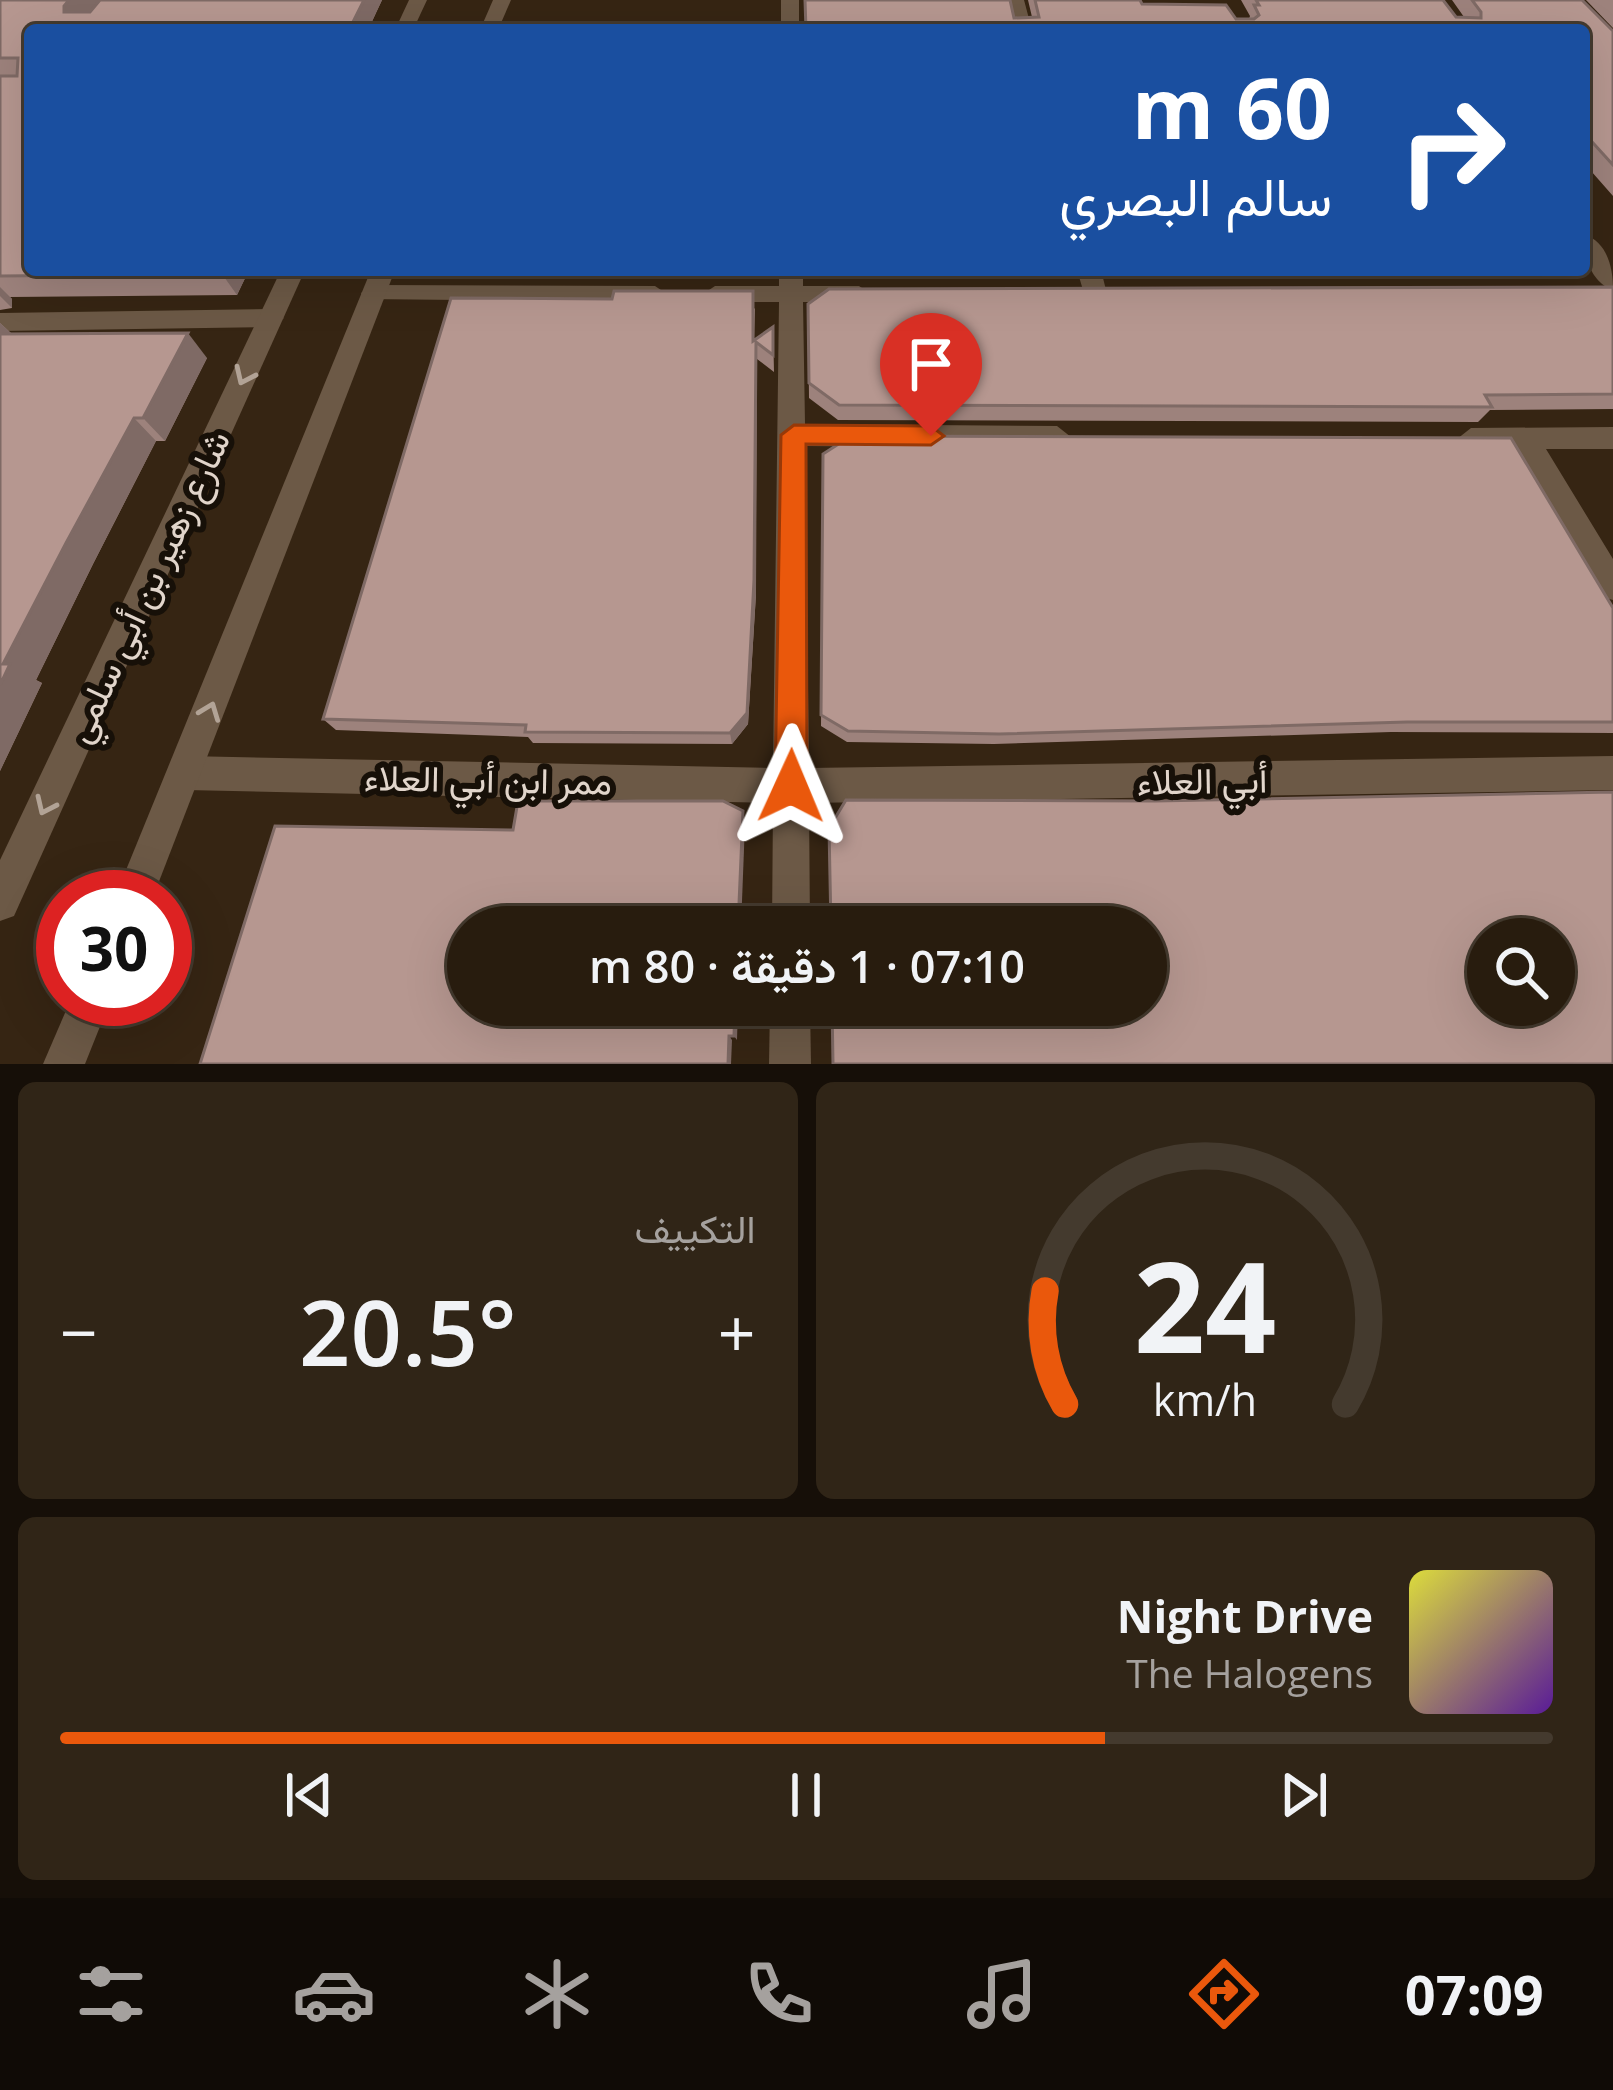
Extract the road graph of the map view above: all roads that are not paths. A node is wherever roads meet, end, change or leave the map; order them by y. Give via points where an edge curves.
1 (1590, 255) edge
2 (290, 276) edge
3 (378, 282) edge
4 (791, 282) edge
5 (1605, 287) edge
6 (885, 294) edge
7 (272, 318) junction
8 (0, 322) edge
9 (794, 435) junction
10 (1077, 437) edge
11 (1613, 438) edge
12 (1432, 439) edge
13 (1526, 440) junction
14 (1613, 587) edge
15 (186, 773) junction
16 (1613, 773) edge
17 (791, 786) junction
18 (145, 870) edge
19 (0, 902) edge
20 (790, 906) edge
21 (80, 1026) edge
22 (790, 1026) edge
23 (64, 1064) edge
24 (790, 1064) edge

1 - 5 street
2 - 7 street, شارع زهير بن أبي سلمي
3 - 4 street via 687,294
15 -> 3 street
4 - 6 street
4 - 9 street
7 - 8 street
7 -> 19 street, شارع زهير بن أبي سلمي
9 - 10 street
9 - 17 street
11 - 13 street
12 - 13 street
13 - 14 street
15 - 17 street, ممر ابن أبي العلاء
15 - 18 street
16 - 17 street, أبي العلاء
17 - 20 street
21 - 23 street
22 - 24 street

